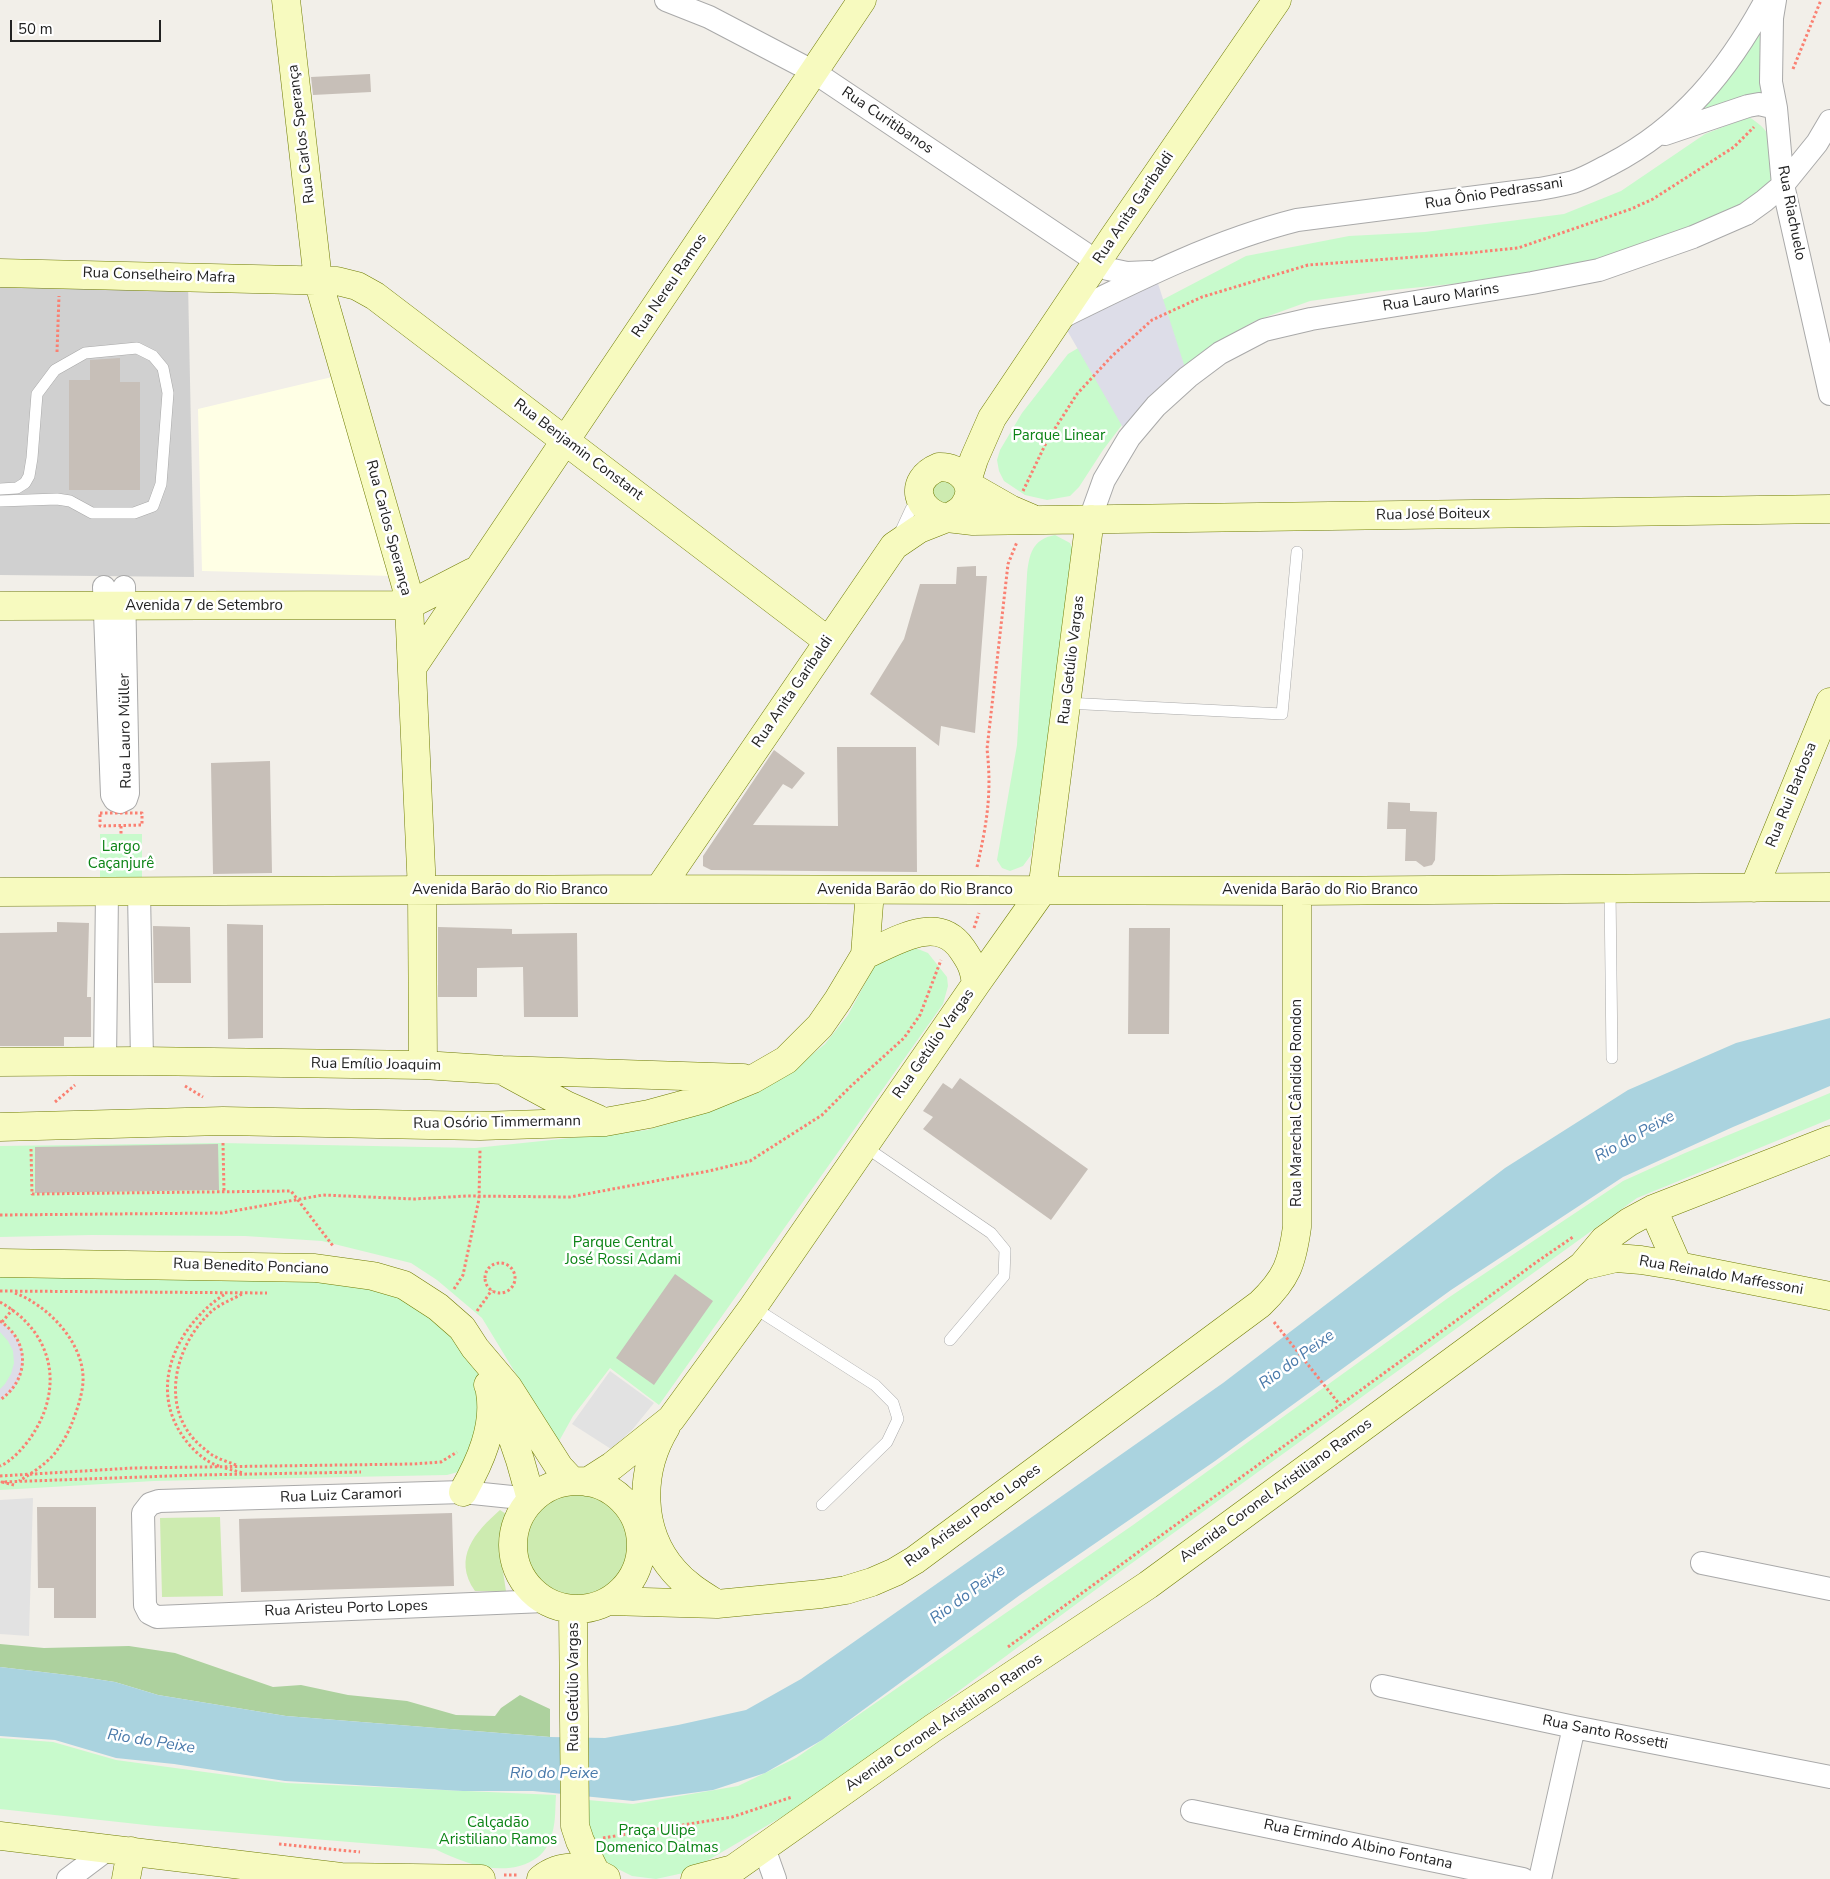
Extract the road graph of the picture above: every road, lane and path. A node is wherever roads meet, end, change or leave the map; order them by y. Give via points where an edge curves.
1 (286, 0) edge
2 (666, 0) edge
3 (862, 0) edge
4 (1277, 0) edge
5 (1766, 0) edge
6 (1776, 0) edge
7 (1822, 0) edge
8 (814, 72) junction
9 (1792, 72) dead end
10 (1774, 108) junction
11 (1830, 121) edge
12 (1654, 138) junction
13 (1783, 185) junction
14 (1097, 262) junction
15 (1154, 272) junction
16 (0, 273) edge
17 (60, 273) junction
18 (318, 280) junction
19 (1060, 318) junction
20 (58, 342) dead end
21 (1830, 394) edge
22 (992, 418) junction
23 (566, 441) junction
24 (939, 467) junction
25 (967, 483) junction
26 (0, 489) edge
27 (0, 501) edge
28 (911, 509) dead end
29 (1830, 510) edge
30 (947, 518) junction
31 (1026, 518) junction
32 (1090, 519) junction
33 (894, 546) junction
34 (1297, 552) dead end
35 (476, 571) junction
36 (0, 588) edge
37 (407, 595) junction
38 (114, 597) junction
39 (0, 606) edge
40 (828, 641) junction
41 (412, 668) junction
42 (1830, 702) edge
43 (1066, 703) junction
44 (100, 813) dead end
45 (142, 813) dead end
46 (121, 826) junction
47 (122, 834) dead end
48 (1830, 887) edge
49 (1610, 888) junction
50 (1754, 888) junction
51 (659, 889) junction
52 (870, 890) junction
53 (422, 891) junction
54 (971, 891) junction
55 (1042, 891) junction
56 (1297, 891) junction
57 (0, 892) edge
58 (107, 892) junction
59 (139, 892) junction
60 (950, 937) junction
61 (865, 956) junction
62 (976, 984) junction
63 (1612, 1058) dead end
64 (105, 1061) junction
65 (142, 1061) junction
66 (0, 1062) edge
67 (423, 1065) junction
68 (502, 1070) junction
69 (752, 1079) junction
70 (76, 1084) dead end
71 (185, 1085) dead end
72 (208, 1100) dead end
73 (54, 1102) dead end
74 (605, 1122) junction
75 (0, 1127) edge
76 (223, 1136) dead end
77 (1830, 1140) edge
78 (31, 1144) dead end
79 (480, 1145) dead end
80 (864, 1146) junction
81 (224, 1192) junction
82 (297, 1199) junction
83 (1653, 1209) junction
84 (0, 1215) edge
85 (1580, 1233) dead end
86 (339, 1253) dead end
87 (0, 1264) edge
88 (1582, 1266) junction
89 (1678, 1266) junction
90 (238, 1286) dead end
91 (0, 1289) edge
92 (492, 1290) junction
93 (12, 1292) junction
94 (226, 1293) junction
95 (244, 1293) junction
96 (270, 1293) dead end
97 (451, 1294) dead end
98 (1830, 1296) edge
99 (0, 1302) edge
100 (1260, 1304) joint
101 (753, 1307) junction
102 (13, 1309) junction
103 (473, 1317) dead end
104 (1, 1322) edge
105 (1277, 1325) dead end
106 (950, 1340) dead end
107 (475, 1348) junction
108 (489, 1388) junction
109 (0, 1400) edge
110 (1340, 1405) junction
111 (671, 1419) junction
112 (461, 1444) dead end
113 (0, 1466) edge
114 (239, 1466) junction
115 (221, 1467) junction
116 (366, 1472) dead end
117 (246, 1474) junction
118 (29, 1475) junction
119 (0, 1476) edge
120 (580, 1481) junction
121 (0, 1485) edge
122 (14, 1485) junction
123 (463, 1492) junction
124 (532, 1499) junction
125 (822, 1505) dead end
126 (1702, 1563) dead end
127 (1830, 1589) edge
128 (545, 1601) junction
129 (608, 1601) junction
130 (717, 1604) junction
131 (574, 1609) junction
132 (149, 1614) joint
133 (1003, 1651) dead end
134 (1382, 1686) dead end
135 (1574, 1727) junction
136 (1830, 1778) edge
137 (793, 1797) dead end
138 (1192, 1811) dead end
139 (577, 1825) junction
140 (0, 1836) edge
141 (764, 1848) junction
142 (120, 1850) junction
143 (726, 1874) edge
144 (549, 1875) edge
145 (601, 1875) edge
146 (341, 1878) edge
147 (68, 1879) edge
148 (126, 1879) edge
149 (457, 1879) edge
150 (481, 1879) edge
151 (695, 1879) edge
152 (774, 1879) edge
153 (1524, 1879) edge
154 (1540, 1879) edge

1 - 18 main road, Rua Carlos Sperança
2 - 8 street, Rua Curitibanos via 709,17
3 - 8 main road, Rua Nereu Ramos
4 - 14 main road, Rua Anita Garibaldi
5 - 12 street, Rua Ônio Pedrassani via 1731,59 1703,93
6 - 10 street, Rua Riachuelo via 1770,56
7 - 9 path
8 - 14 street, Rua Curitibanos
8 - 23 main road, Rua Nereu Ramos
10 - 12 street via 1759,104 1748,106
10 - 13 street, Rua Riachuelo
10 - 31 path via 1734,147 1653,199 1518,248 1308,265 1202,297 1152,320 1112,356 1062,415 1018,503
11 - 13 street, Rua Lauro Marins via 1817,143
12 - 15 street, Rua Ônio Pedrassani via 1634,152 1574,182 1297,220 1260,230
13 - 21 street, Rua Riachuelo
13 - 32 street, Rua Lauro Marins via 1746,214 1693,237 1599,270 1311,319 1264,330 1220,354 1156,406 1128,438 1104,480
14 - 15 street, Rua Ônio Pedrassani via 1108,269 1127,273
14 - 19 main road, Rua Anita Garibaldi
15 - 19 street, Rua Ônio Pedrassani
16 - 17 main road, Rua Conselheiro Mafra
17 - 18 main road, Rua Conselheiro Mafra
17 - 20 path
18 - 23 main road, Rua Benjamin Constant via 337,280 375,296
18 - 37 main road, Rua Carlos Sperança
19 - 22 main road, Rua Anita Garibaldi
22 - 24 main road, Rua Anita Garibaldi
22 - 25 main road, Rua Anita Garibaldi
23 - 35 main road, Rua Nereu Ramos
23 - 40 main road, Rua Benjamin Constant
24 - 25 main road via 960,473
24 - 30 main road via 931,470 920,484 920,500 930,513
25 - 30 main road via 969,492 964,506
25 - 31 main road, Rua José Boiteux
26 - 27 lane via 17,488 29,476 37,394 55,370 85,354 137,348 154,356 163,368 168,393 161,484 153,506 134,513 92,513 70,501 57,499
28 - 33 lane
29 - 32 main road, Rua José Boiteux
30 - 31 main road, Rua José Boiteux via 973,521
30 - 33 main road, Rua Anita Garibaldi via 919,529
31 - 32 main road, Rua José Boiteux
31 - 54 path via 1008,564 987,748 990,777 988,821
32 - 43 main road, Rua Getúlio Vargas
33 - 40 main road, Rua Anita Garibaldi
34 - 43 lane via 1282,714
35 - 37 main road, Rua Nereu Ramos
35 - 41 main road
36 - 38 main road, Avenida 7 de Setembro
37 - 38 main road, Avenida 7 de Setembro
37 - 41 main road, Rua Carlos Sperança
38 - 38 street, Rua Lauro Müller via 112,795 120,802 128,793
38 - 39 main road, Avenida 7 de Setembro
40 - 51 main road, Rua Anita Garibaldi
41 - 53 main road, Rua Carlos Sperança
42 - 50 main road, Rua Rui Barbosa
43 - 55 main road, Rua Getúlio Vargas
44 - 46 path via 100,826
45 - 46 path via 142,825
46 - 47 path
48 - 50 main road, Avenida Barão do Rio Branco
49 - 50 main road, Avenida Barão do Rio Branco
49 - 56 main road, Avenida Barão do Rio Branco
49 - 63 lane
51 - 52 main road, Avenida Barão do Rio Branco
51 - 53 main road, Avenida Barão do Rio Branco
52 - 54 main road, Avenida Barão do Rio Branco
52 - 61 main road, Rua Osório Timmermann
53 - 59 main road, Avenida Barão do Rio Branco
53 - 67 main road, Rua Carlos Sperança
54 - 55 main road, Avenida Barão do Rio Branco
55 - 56 main road, Avenida Barão do Rio Branco
55 - 62 main road, Rua Getúlio Vargas
56 - 100 main road, Rua Marechal Cândido Rondon via 1297,1226 1294,1253 1286,1273
57 - 58 main road, Avenida Barão do Rio Branco
58 - 59 main road, Avenida Barão do Rio Branco
58 - 64 street
59 - 65 street
60 - 61 main road via 944,932 918,932
60 - 62 main road via 958,942 974,968
60 - 82 path via 920,1015 904,1038 822,1115 750,1160 710,1171 570,1196 414,1199 323,1195
61 - 69 main road, Rua Osório Timmermann via 820,1026 786,1060
62 - 80 main road, Rua Getúlio Vargas
64 - 65 main road, Rua Emílio Joaquim
64 - 66 main road, Rua Emílio Joaquim
65 - 67 main road, Rua Emílio Joaquim
67 - 68 main road, Rua Emílio Joaquim
68 - 69 main road, Rua Emílio Joaquim
68 - 74 main road
69 - 74 main road, Rua Osório Timmermann via 704,1099
70 - 73 path
71 - 72 path
74 - 75 main road, Rua Osório Timmermann via 480,1126 223,1121
76 - 81 path
77 - 83 main road, Avenida Coronel Aristiliano Ramos
78 - 81 path via 32,1194
79 - 97 path via 479,1198 463,1276
80 - 101 main road, Rua Getúlio Vargas
80 - 106 lane via 991,1232 1005,1250 1004,1276
81 - 82 path via 291,1191
82 - 84 path via 222,1213
82 - 86 path
83 - 88 main road, Avenida Coronel Aristiliano Ramos via 1604,1240
83 - 89 main road
85 - 110 path
87 - 107 main road, Rua Benedito Ponciano via 280,1267 338,1270 373,1276 404,1285 438,1307 462,1328
88 - 89 main road, Rua Reinaldo Maffessoni via 1616,1258
88 - 141 main road, Avenida Coronel Aristiliano Ramos via 1148,1585 933,1728
89 - 98 main road, Rua Reinaldo Maffessoni
90 - 94 path
91 - 93 path
92 - 92 path via 486,1282 487,1272 494,1265 508,1266 515,1278 512,1287 500,1293
92 - 103 path
93 - 94 path
93 - 118 path via 42,1307 60,1324 78,1352 83,1381 68,1433 55,1453
94 - 95 path
94 - 115 path via 209,1304 187,1329 174,1354 168,1390 171,1413 178,1430 200,1455
95 - 96 path
95 - 114 path via 213,1310 194,1331 183,1350 175,1387 181,1420 196,1442 214,1456
99 - 102 path
100 - 130 main road, Rua Aristeu Porto Lopes via 895,1572 846,1590
101 - 111 main road, Rua Getúlio Vargas
101 - 125 lane via 875,1385 893,1403 898,1418 887,1442
102 - 104 path
102 - 113 path via 31,1326 46,1352 51,1379 48,1403 37,1427 25,1445
104 - 109 path via 17,1340 23,1361 13,1390
105 - 110 path
107 - 108 main road, Rua Benedito Ponciano
107 - 120 main road, Rua Benedito Ponciano via 508,1387 559,1467
108 - 123 main road via 490,1419 484,1444 477,1467
108 - 124 main road, Rua Benedito Ponciano via 505,1416
110 - 133 path
111 - 120 main road, Rua Getúlio Vargas via 612,1466
111 - 130 main road via 657,1442 648,1468 645,1496 649,1522 658,1548 674,1571 694,1590
112 - 114 path via 458,1451 441,1462
114 - 115 path
115 - 117 path
115 - 118 path via 106,1468
116 - 117 path
117 - 122 path via 2,1482
118 - 119 path
118 - 122 path
120 - 124 main road via 558,1484
120 - 129 main road via 604,1487 619,1497 631,1510 638,1526 639,1561 622,1591
121 - 122 path
123 - 124 street, Rua Luiz Caramori
123 - 132 street, Rua Luiz Caramori via 159,1501 150,1504 142,1514 144,1605
124 - 128 main road via 521,1512 512,1544 521,1577
126 - 127 street
128 - 131 main road
128 - 132 street, Rua Aristeu Porto Lopes via 157,1617
129 - 130 main road, Rua Aristeu Porto Lopes
129 - 131 main road via 591,1608
131 - 139 main road, Rua Getúlio Vargas
134 - 135 street, Rua Santo Rossetti
135 - 136 street, Rua Santo Rossetti
135 - 154 street
137 - 139 path via 732,1817
138 - 153 street, Rua Ermindo Albino Fontana
139 - 144 main road, Rua Getúlio Vargas
139 - 145 main road, Rua Getúlio Vargas
140 - 142 main road
141 - 143 main road, Avenida Coronel Aristiliano Ramos
141 - 152 street
142 - 146 main road
142 - 147 street
142 - 148 main road
143 - 151 main road, Avenida Coronel Aristiliano Ramos
144 - 145 main road via 569,1867
146 - 149 main road
149 - 150 main road

